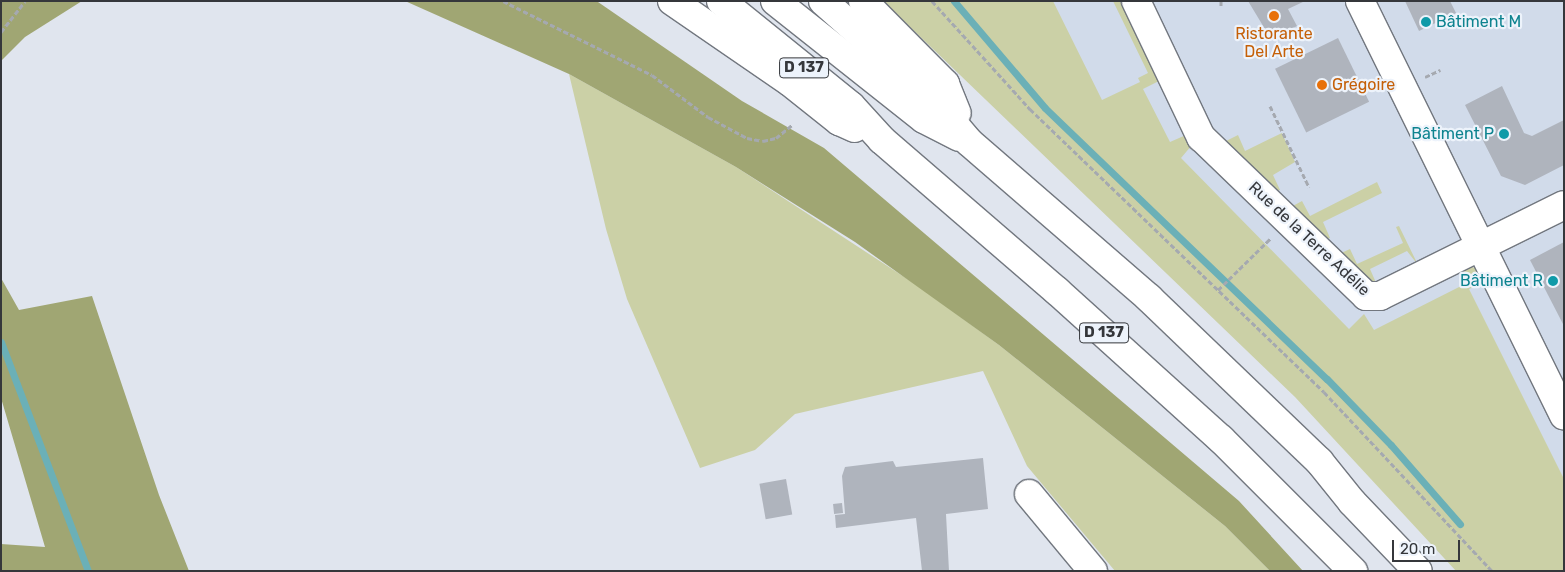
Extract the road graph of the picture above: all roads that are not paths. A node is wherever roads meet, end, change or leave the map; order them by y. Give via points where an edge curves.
1 (672, 1) edge
2 (721, 1) edge
3 (775, 1) edge
4 (823, 1) edge
5 (863, 1) edge
6 (1136, 1) edge
7 (1360, 1) edge
8 (882, 140) junction
9 (969, 142) junction
10 (1564, 205) edge
11 (1479, 248) junction
12 (1564, 415) edge
13 (1029, 494) dead end
14 (1093, 571) edge
15 (1353, 571) edge
16 (1418, 571) edge

1 - 8 main road via 790,82 839,121
2 - 8 main road, D 137 via 851,106
3 - 9 main road, D 137 via 924,119
4 - 9 main road via 931,97
5 - 9 main road via 946,84
6 - 11 main road, Rue de la Terre Adélie via 1200,137 1372,298
7 - 11 main road
8 - 15 main road, D 137 via 1220,439
9 - 16 main road, D 137 via 1141,292 1319,461 1352,502
10 - 11 main road, Rue de la Terre Adélie
11 - 12 main road
13 - 14 main road

